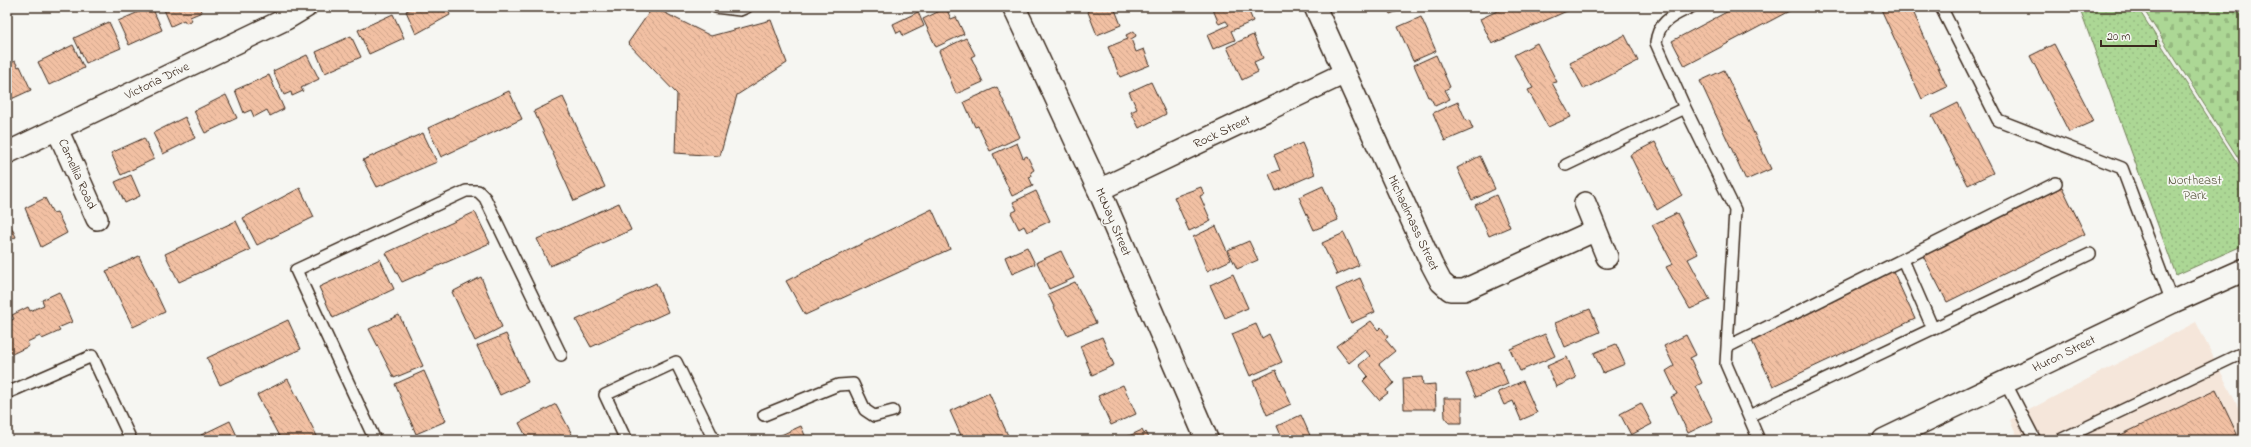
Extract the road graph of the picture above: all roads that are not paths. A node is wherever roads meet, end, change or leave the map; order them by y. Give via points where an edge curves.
1 (306, 7) edge
2 (715, 7) edge
3 (747, 7) edge
4 (1014, 7) edge
5 (1315, 7) edge
6 (1941, 7) edge
7 (1684, 9) edge
8 (1344, 73) junction
9 (1684, 108) junction
10 (57, 129) junction
11 (7, 153) edge
12 (1566, 166) dead end
13 (2056, 183) dead end
14 (1099, 190) junction
15 (1585, 203) dead end
16 (97, 218) dead end
17 (1596, 230) junction
18 (2090, 254) dead end
19 (1607, 257) dead end
20 (1903, 260) junction
21 (2244, 270) edge
22 (2172, 302) junction
23 (1933, 329) junction
24 (1727, 347) junction
25 (561, 354) dead end
26 (2238, 355) dead end
27 (2006, 382) junction
28 (7, 393) edge
29 (894, 411) dead end
30 (764, 415) dead end
31 (1749, 416) junction
32 (131, 440) edge
33 (375, 440) edge
34 (626, 440) edge
35 (714, 440) edge
36 (1207, 440) edge
37 (1759, 440) edge
38 (1884, 440) edge
39 (2035, 440) edge
40 (2060, 440) edge

1 - 10 street, Victoria Drive
2 - 3 lane via 740,10
4 - 14 street, McNay Street
5 - 8 street, Michaelmass Street
6 - 22 lane via 1998,120 2122,168
7 - 9 lane via 1663,23 1657,34 1656,43
8 - 14 street, Rock Street
8 - 17 street, Michaelmass Street via 1432,265 1441,282 1450,290 1464,290
9 - 12 lane
9 - 24 lane via 1735,210
10 - 11 street, Victoria Drive
10 - 16 street, Camellia Road
13 - 20 lane
14 - 36 street, McNay Street
15 - 17 street
17 - 19 street
18 - 23 lane
20 - 23 lane
20 - 24 lane
21 - 22 street, Huron Street
22 - 27 street, Huron Street
23 - 31 lane
24 - 31 lane via 1726,364
25 - 33 lane via 485,198 478,191 466,191 395,223 296,270
26 - 40 lane
27 - 38 street, Huron Street
27 - 39 lane
28 - 32 lane via 92,356
29 - 30 lane via 874,416 865,410 853,384 838,385
31 - 37 lane
34 - 35 lane via 605,395 676,362

